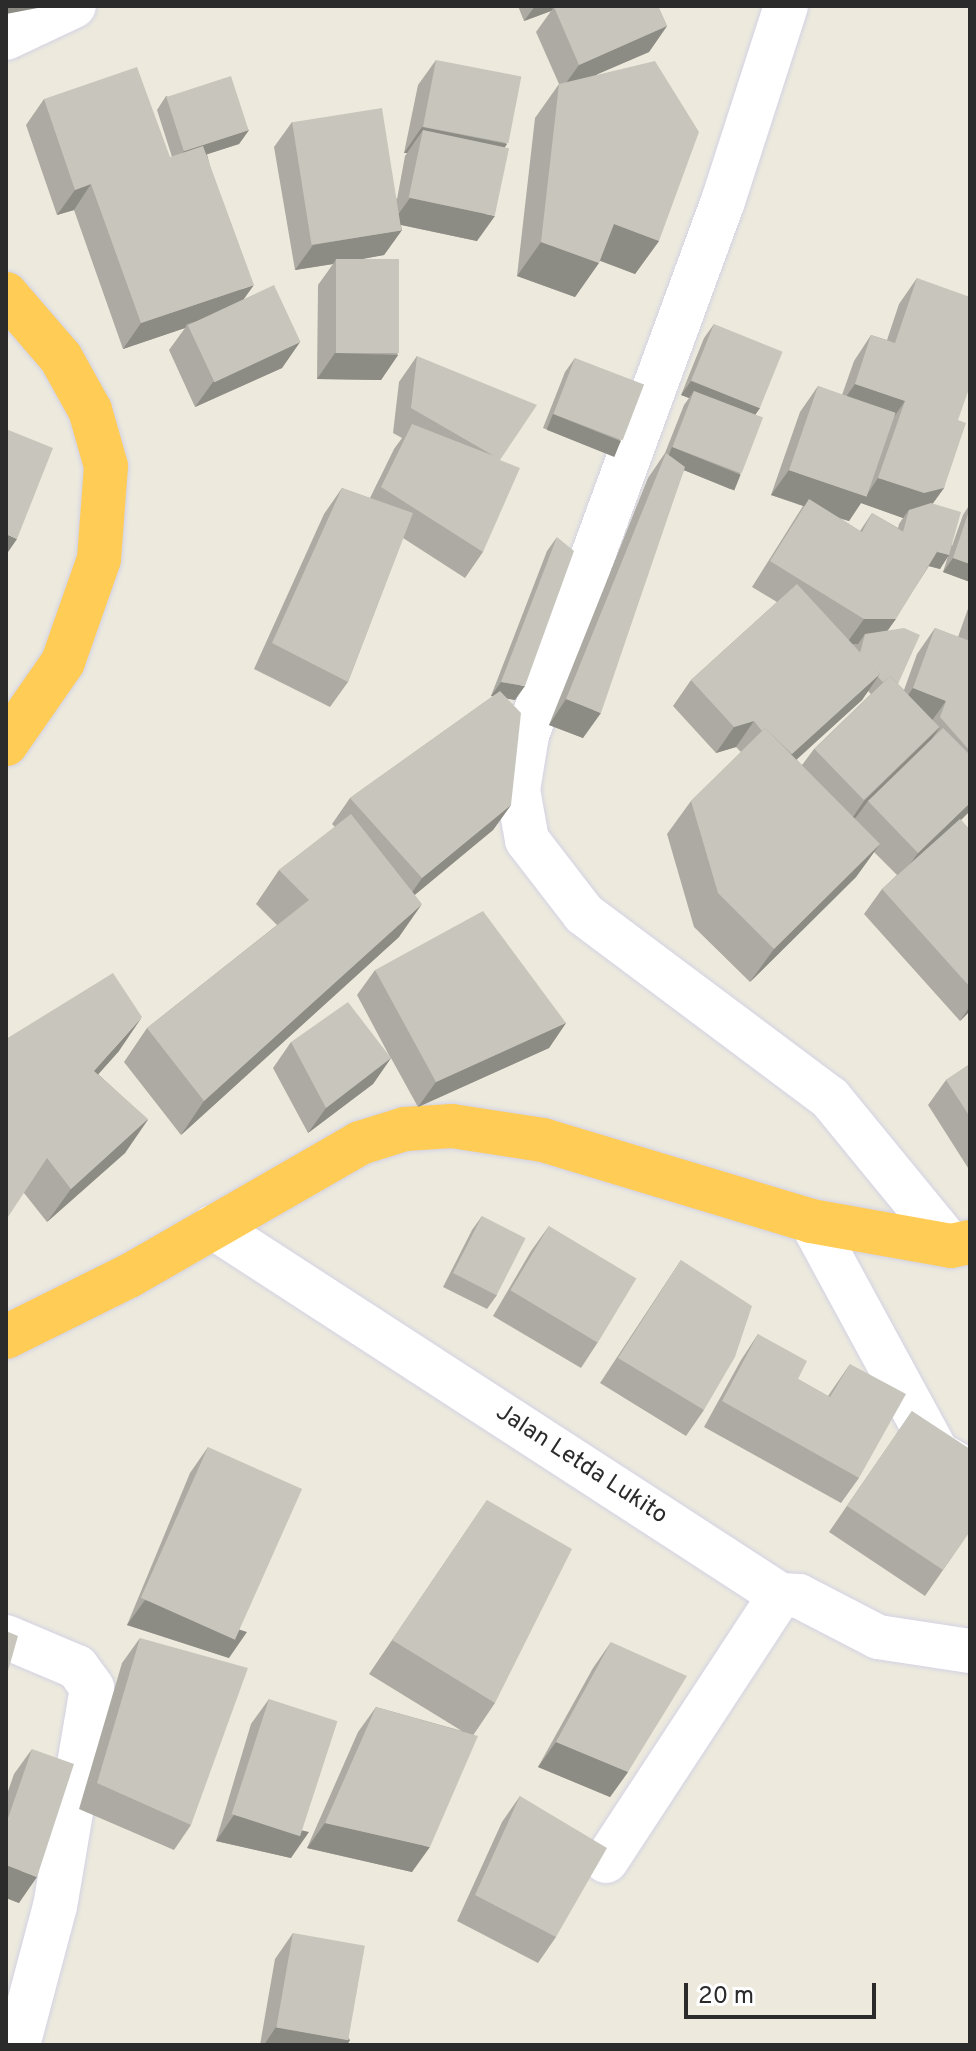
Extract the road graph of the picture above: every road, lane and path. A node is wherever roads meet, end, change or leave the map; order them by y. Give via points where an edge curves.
1 (74, 6) edge
2 (786, 6) edge
3 (6, 38) edge
4 (6, 294) edge
5 (6, 744) edge
6 (811, 1221) junction
7 (213, 1227) junction
8 (961, 1244) edge
9 (6, 1337) edge
10 (970, 1472) edge
11 (780, 1595) junction
12 (6, 1637) edge
13 (970, 1651) edge
14 (606, 1861) edge
15 (18, 2045) edge

1 - 3 street
2 - 8 street via 723,201 527,735 518,790 527,840 584,914 830,1098
4 - 5 highway via 61,358 90,410 106,466 99,559 63,662
6 - 7 highway via 543,1140 452,1126 405,1129 360,1143
6 - 8 highway
6 - 10 street via 937,1453
7 - 9 highway
7 - 11 street, Jalan Letda Lukito
11 - 13 street, Jalan Letda Lukito via 799,1596 878,1637
11 - 14 street
12 - 15 street via 77,1667 92,1688 55,1906

